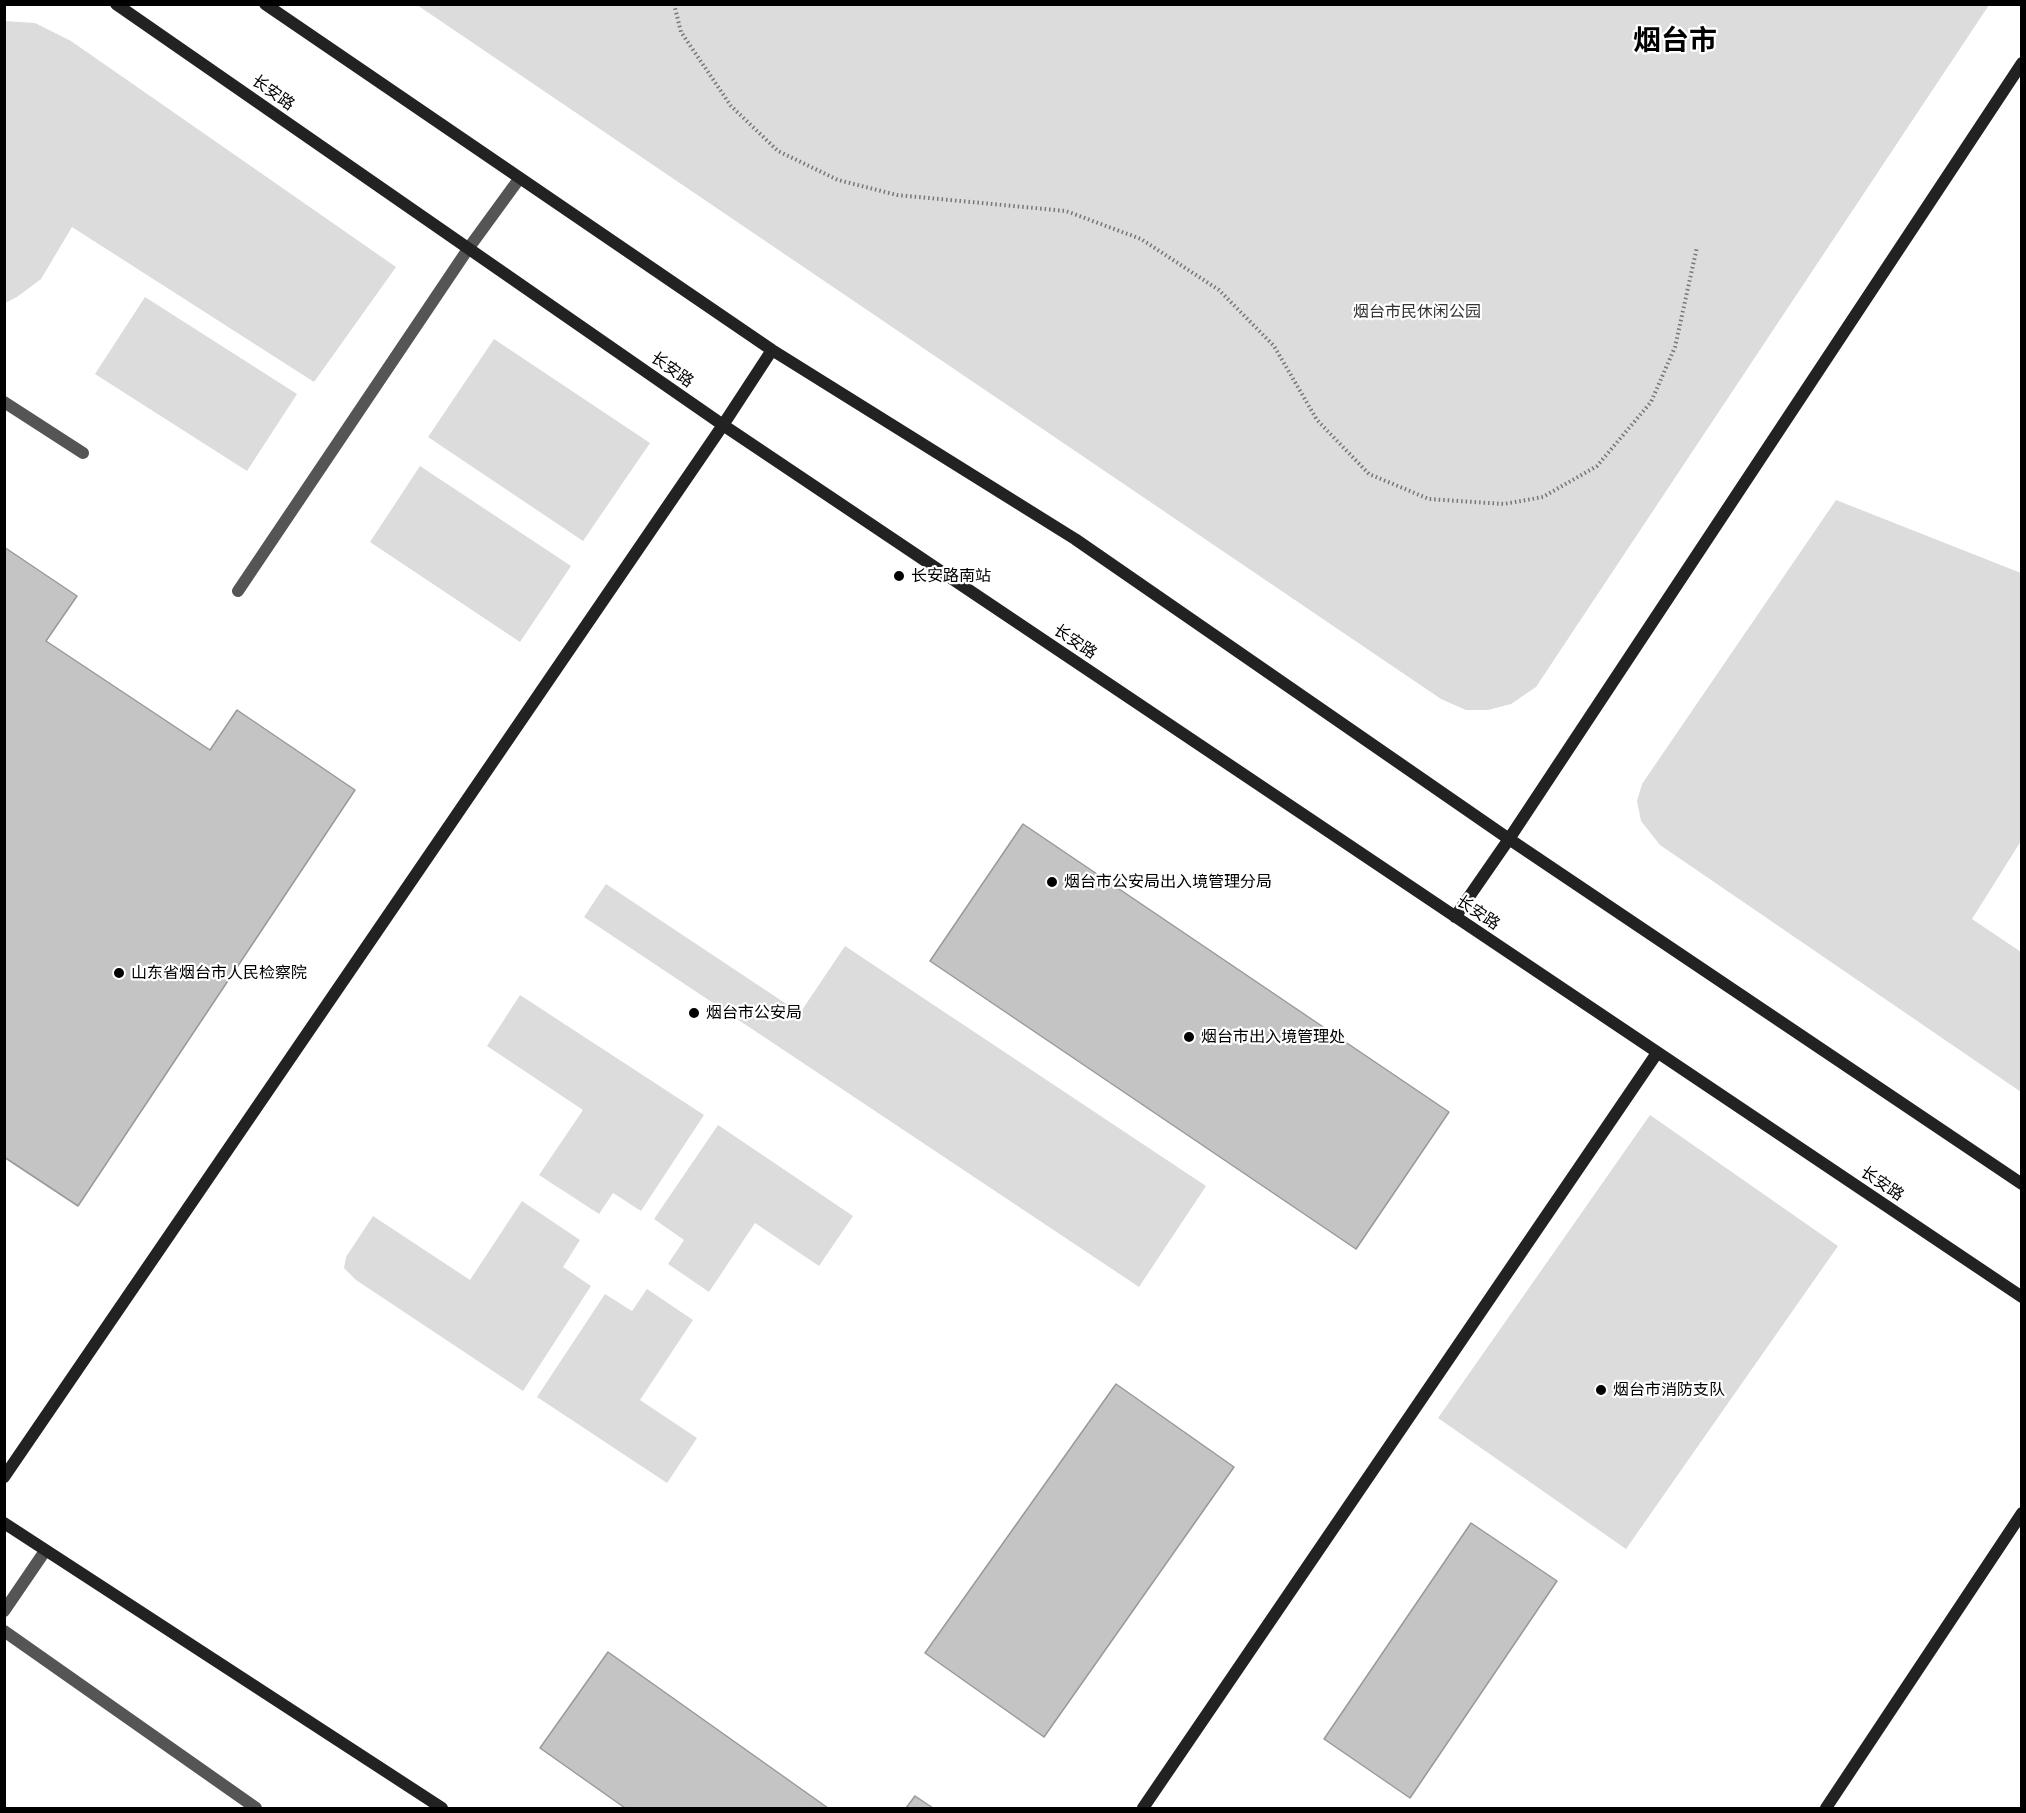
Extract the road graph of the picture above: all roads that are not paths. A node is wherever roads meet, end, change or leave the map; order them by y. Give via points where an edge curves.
1 (116, 4) edge
2 (265, 4) edge
3 (2022, 63) edge
4 (519, 178) junction
5 (468, 249) junction
6 (772, 350) junction
7 (4, 402) edge
8 (723, 425) junction
9 (83, 453) dead end
10 (238, 591) dead end
11 (1509, 839) junction
12 (1455, 917) junction
13 (1657, 1053) junction
14 (2022, 1184) edge
15 (2022, 1297) edge
16 (4, 1477) edge
17 (2022, 1513) edge
18 (4, 1523) edge
19 (45, 1551) junction
20 (4, 1611) edge
21 (4, 1631) edge
22 (256, 1809) edge
23 (442, 1809) edge
24 (1143, 1809) edge
25 (1826, 1809) edge

1 - 5 street, 长安路
2 - 4 street
3 - 11 street
4 - 5 street
4 - 6 street
5 - 8 street, 长安路
5 - 10 street
6 - 8 street
6 - 11 street via 1075,539
7 - 9 street
8 - 12 street, 长安路
8 - 16 street
11 - 12 street
11 - 14 street
12 - 13 street, 长安路
13 - 15 street, 长安路
13 - 24 street
17 - 25 street
18 - 19 street
19 - 20 street
19 - 23 street
21 - 22 street

